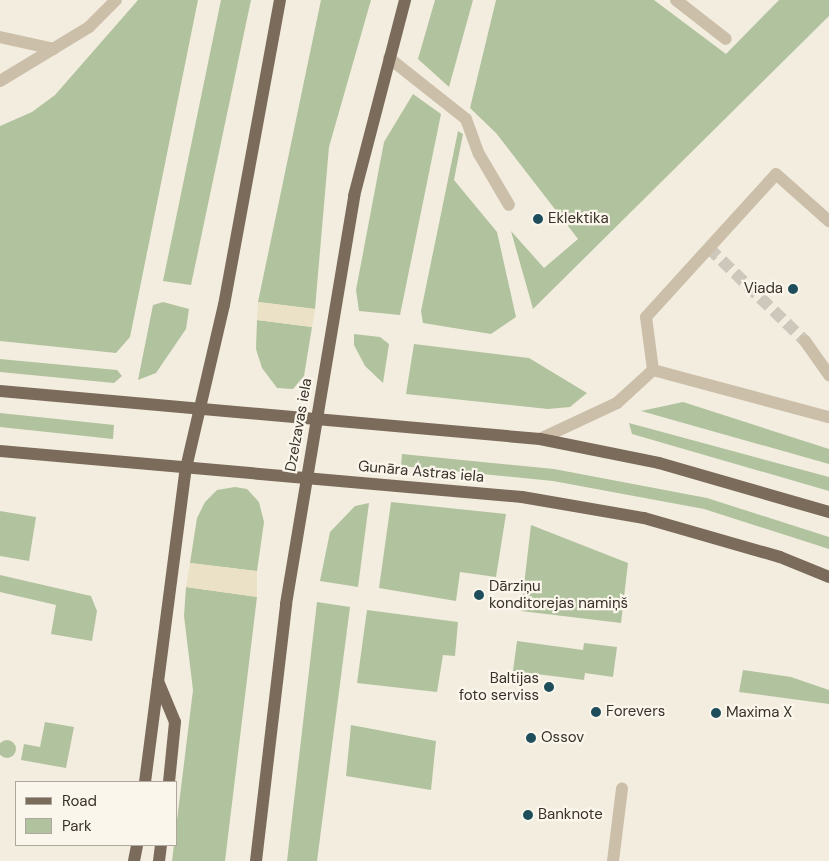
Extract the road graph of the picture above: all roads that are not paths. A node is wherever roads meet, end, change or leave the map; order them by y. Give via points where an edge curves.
1 (116, 0) edge
2 (280, 0) edge
3 (405, 0) edge
4 (676, 0) edge
5 (0, 37) edge
6 (726, 40) dead end
7 (54, 49) junction
8 (389, 58) junction
9 (0, 81) edge
10 (509, 205) dead end
11 (829, 221) edge
12 (805, 341) tunnel mouth
13 (653, 370) junction
14 (829, 375) edge
15 (0, 391) edge
16 (199, 410) junction
17 (829, 417) edge
18 (316, 420) junction
19 (540, 439) junction
20 (0, 451) edge
21 (186, 468) junction
22 (306, 478) junction
23 (829, 512) edge
24 (829, 577) edge
25 (158, 681) junction
26 (145, 781) edge
27 (169, 781) edge
28 (622, 789) dead end
29 (137, 846) edge
30 (161, 846) edge
31 (134, 861) edge
32 (159, 861) edge
33 (256, 861) edge
34 (613, 861) edge

1 - 7 street via 89,27
2 - 16 main road via 224,305
3 - 8 main road, Dzelzavas iela
4 - 6 street
5 - 7 street
7 - 9 street
8 - 10 street via 466,118 479,154
8 - 18 main road, Dzelzavas iela via 354,196
11 - 13 street via 776,174 646,317
12 - 14 street
13 - 17 street
13 - 19 street via 617,403
15 - 16 main road
16 - 18 main road
16 - 21 main road
18 - 19 main road
18 - 22 main road, Dzelzavas iela
19 - 23 main road via 659,463
20 - 21 main road, Gunāra Astras iela
21 - 22 main road, Gunāra Astras iela
21 - 25 main road
22 - 24 main road, Gunāra Astras iela via 522,497 644,518 780,557
22 - 33 main road, Dzelzavas iela via 286,604
25 - 26 main road
25 - 27 main road via 176,722
28 - 34 street
29 - 31 main road
30 - 32 main road

